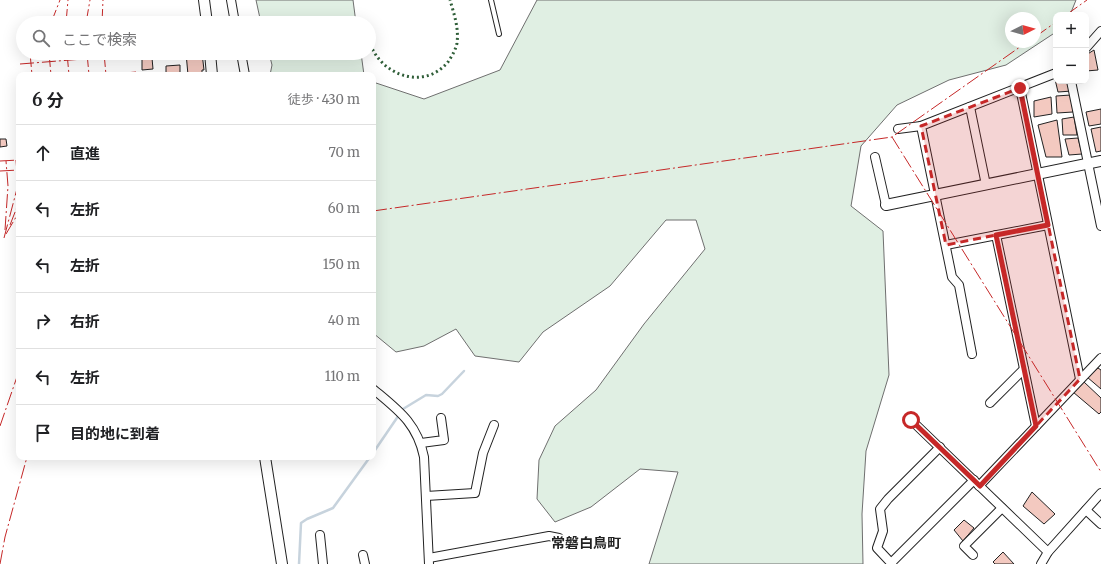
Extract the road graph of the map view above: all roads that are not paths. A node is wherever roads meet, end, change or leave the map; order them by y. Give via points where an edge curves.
1 (204, 0) edge
2 (231, 0) edge
3 (491, 0) edge
4 (206, 16) edge
5 (234, 16) edge
6 (1101, 31) edge
7 (499, 34) dead end
8 (1089, 45) edge
9 (211, 60) edge
10 (242, 60) edge
11 (212, 72) edge
12 (244, 72) edge
13 (1053, 74) edge
14 (1072, 84) edge
15 (1020, 88) junction
16 (970, 107) junction
17 (921, 126) junction
18 (898, 129) dead end
19 (876, 157) dead end
20 (1101, 161) edge
21 (1088, 164) junction
22 (1037, 174) junction
23 (986, 185) junction
24 (936, 195) junction
25 (886, 205) joint
26 (1048, 225) junction
27 (1101, 226) edge
28 (996, 235) junction
29 (946, 245) junction
30 (972, 354) dead end
31 (1101, 358) edge
32 (1024, 369) junction
33 (1080, 379) junction
34 (376, 392) edge
35 (990, 403) dead end
36 (441, 418) dead end
37 (911, 420) dead end
38 (494, 425) dead end
39 (1036, 426) junction
40 (421, 443) junction
41 (940, 447) junction
42 (265, 460) edge
43 (977, 483) junction
44 (1101, 494) edge
45 (426, 496) junction
46 (1002, 508) junction
47 (1086, 510) junction
48 (1101, 524) edge
49 (320, 535) dead end
50 (559, 538) dead end
51 (1048, 552) junction
52 (363, 555) dead end
53 (973, 555) dead end
54 (429, 561) edge
55 (891, 563) edge
56 (282, 564) edge
57 (323, 564) edge
58 (365, 564) edge
59 (1041, 564) edge

1 - 4 street
2 - 5 street
3 - 7 lane
6 - 8 street
9 - 11 street
10 - 12 street
13 - 15 street
14 - 21 street
15 - 16 street
15 - 22 street
16 - 17 street
16 - 23 street
17 - 18 street
17 - 24 street
19 - 25 street
20 - 21 street
21 - 22 street
21 - 27 street
22 - 23 street
22 - 26 street
23 - 24 street
24 - 25 street
24 - 29 street
26 - 28 street
26 - 33 street
28 - 29 street
28 - 32 street
29 - 30 street via 952,277 959,286
31 - 33 street
32 - 35 street
32 - 39 street
33 - 39 street
34 - 40 street via 413,426
36 - 40 street via 444,440
37 - 41 street
38 - 45 street via 483,453 475,493
39 - 43 street
40 - 45 street
41 - 43 street
41 - 55 street via 880,509 883,531 876,548
42 - 56 street
43 - 46 street
43 - 55 street
44 - 47 street
45 - 54 street
46 - 51 street
46 - 53 street via 964,546
47 - 48 street
47 - 51 street
49 - 57 street
50 - 54 street via 550,536
51 - 59 street
52 - 58 street

